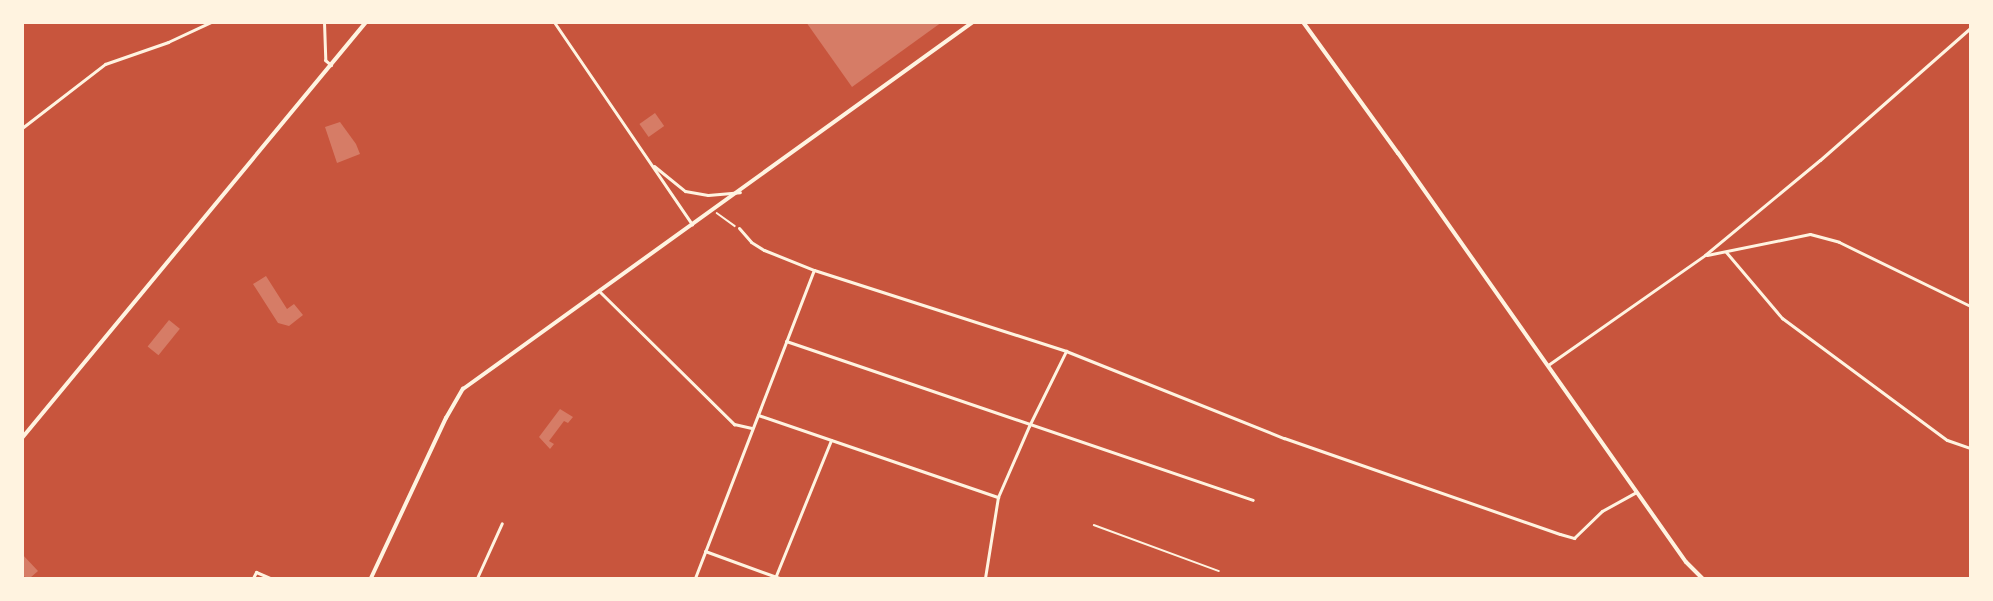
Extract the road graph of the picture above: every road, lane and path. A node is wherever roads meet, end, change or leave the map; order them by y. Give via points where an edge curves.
1 (212, 22) edge
2 (324, 22) edge
3 (366, 22) edge
4 (554, 22) edge
5 (973, 22) edge
6 (1303, 22) edge
7 (1971, 28) edge
8 (331, 65) junction
9 (22, 128) edge
10 (651, 163) junction
11 (740, 192) junction
12 (714, 211) junction
13 (693, 225) junction
14 (739, 228) joint
15 (1726, 252) junction
16 (1705, 255) junction
17 (814, 270) junction
18 (599, 291) junction
19 (1971, 306) edge
20 (786, 341) junction
21 (1066, 351) junction
22 (1548, 365) junction
23 (758, 415) junction
24 (1029, 426) junction
25 (753, 429) junction
26 (22, 438) edge
27 (831, 440) junction
28 (1971, 448) edge
29 (1636, 492) junction
30 (998, 497) junction
31 (1253, 501) dead end
32 (502, 523) dead end
33 (1094, 525) dead end
34 (705, 551) junction
35 (1219, 571) dead end
36 (776, 578) edge
37 (253, 579) edge
38 (270, 579) edge
39 (371, 579) edge
40 (477, 579) edge
41 (695, 579) edge
42 (985, 579) edge
43 (1702, 579) edge

1 - 9 street via 105,64
2 - 8 street via 325,60
3 - 8 street
4 - 10 street
5 - 11 street
6 - 22 street
7 - 16 street
8 - 26 street
10 - 11 street via 685,191 708,195
10 - 13 street
11 - 12 street
12 - 13 street
12 - 14 path
13 - 18 street
14 - 17 street via 764,250
15 - 16 street
15 - 19 street via 1810,234 1839,242
15 - 28 street via 1782,318 1947,440
16 - 22 street
17 - 20 street
17 - 21 street
18 - 25 street via 734,424
18 - 39 street via 463,389
20 - 23 street
20 - 24 street
21 - 24 street
21 - 29 street via 1284,438 1574,538 1602,511
22 - 29 street
23 - 25 street
23 - 27 street
24 - 30 street
24 - 31 street
25 - 34 street
27 - 30 street
27 - 36 street
29 - 43 street
30 - 42 street
32 - 40 street
33 - 35 lane
34 - 36 street
34 - 41 street
37 - 38 street via 256,572

